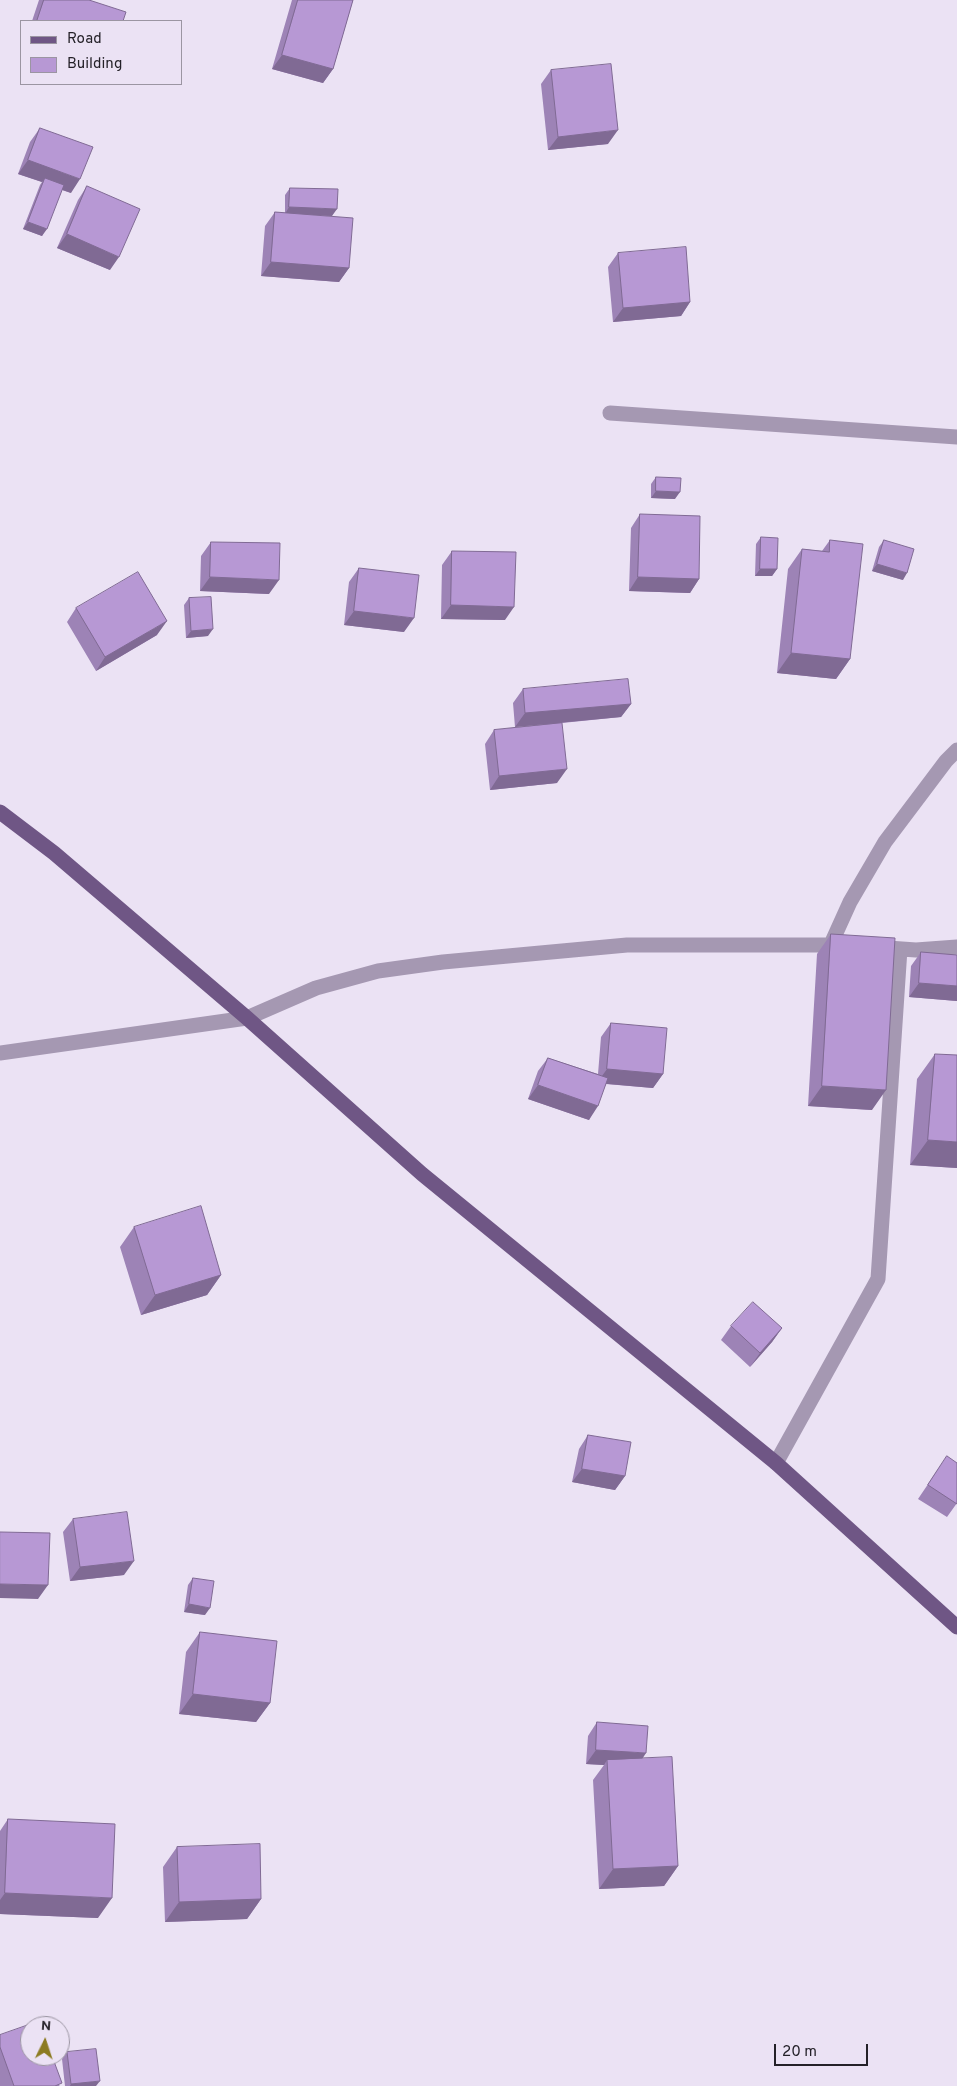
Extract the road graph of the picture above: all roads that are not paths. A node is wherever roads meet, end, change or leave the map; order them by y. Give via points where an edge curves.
1 (610, 413) dead end
2 (957, 437) edge
3 (957, 750) edge
4 (0, 812) edge
5 (831, 944) junction
6 (957, 947) edge
7 (900, 949) junction
8 (246, 1018) junction
9 (0, 1053) edge
10 (776, 1463) junction
11 (957, 1628) edge

1 - 2 street
3 - 5 street via 885,842 850,902
4 - 8 main road via 54,853
5 - 7 street
5 - 8 street via 627,945 443,962 378,971 316,988
6 - 7 street
7 - 10 street via 878,1280
8 - 9 street
8 - 10 main road via 422,1174
10 - 11 main road

